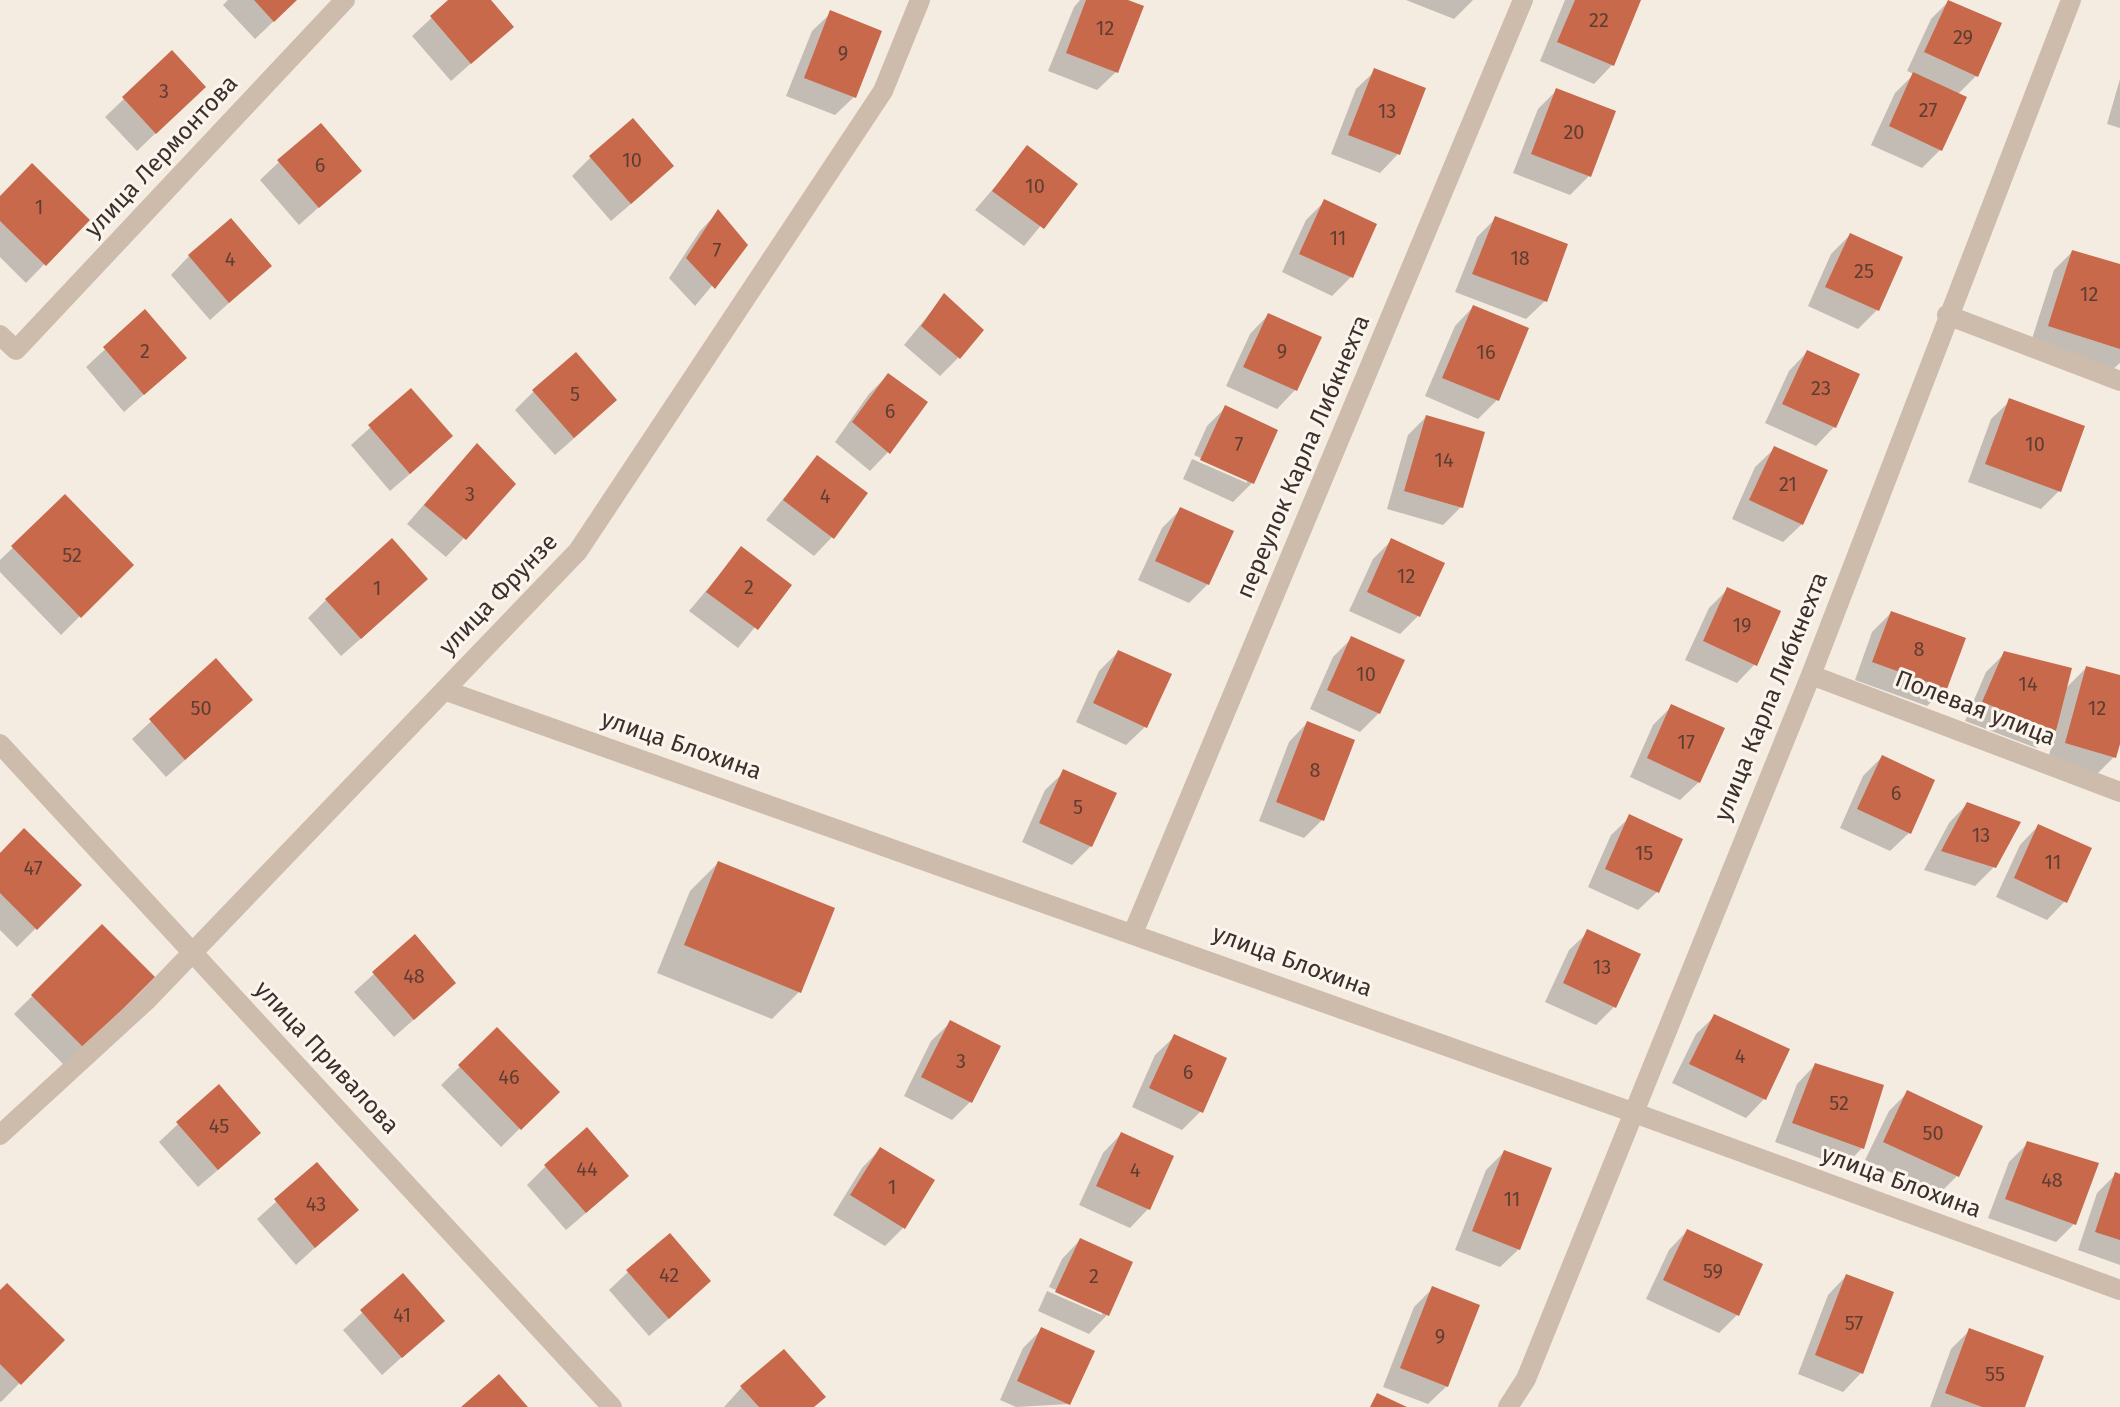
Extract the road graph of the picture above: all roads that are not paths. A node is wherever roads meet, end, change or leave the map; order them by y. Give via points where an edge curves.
1 (345, 0) edge
2 (920, 0) edge
3 (1523, 0) edge
4 (2071, 0) edge
5 (1947, 315) junction
6 (0, 335) edge
7 (2120, 381) edge
8 (1811, 675) junction
9 (444, 690) junction
10 (0, 744) edge
11 (2120, 792) edge
12 (1133, 933) junction
13 (192, 952) junction
14 (1632, 1112) junction
15 (0, 1135) edge
16 (2120, 1290) edge
17 (612, 1407) edge
18 (1508, 1407) edge

1 - 6 street, улица Лермонтова via 16,350
2 - 9 street, улица Фрунзе via 883,91 578,551
3 - 12 street, переулок Карла Либкнехта
4 - 5 street, улица Карла Либкнехта
5 - 7 street
5 - 8 street, улица Карла Либкнехта
8 - 11 street, Полевая улица
8 - 14 street, улица Карла Либкнехта
9 - 12 street, улица Блохина
9 - 13 street, улица Фрунзе
10 - 13 street, улица Привалова
12 - 14 street, улица Блохина
13 - 15 street, улица Фрунзе
13 - 17 street, улица Привалова
14 - 16 street, улица Блохина
14 - 18 street, улица Карла Либкнехта via 1526,1379

